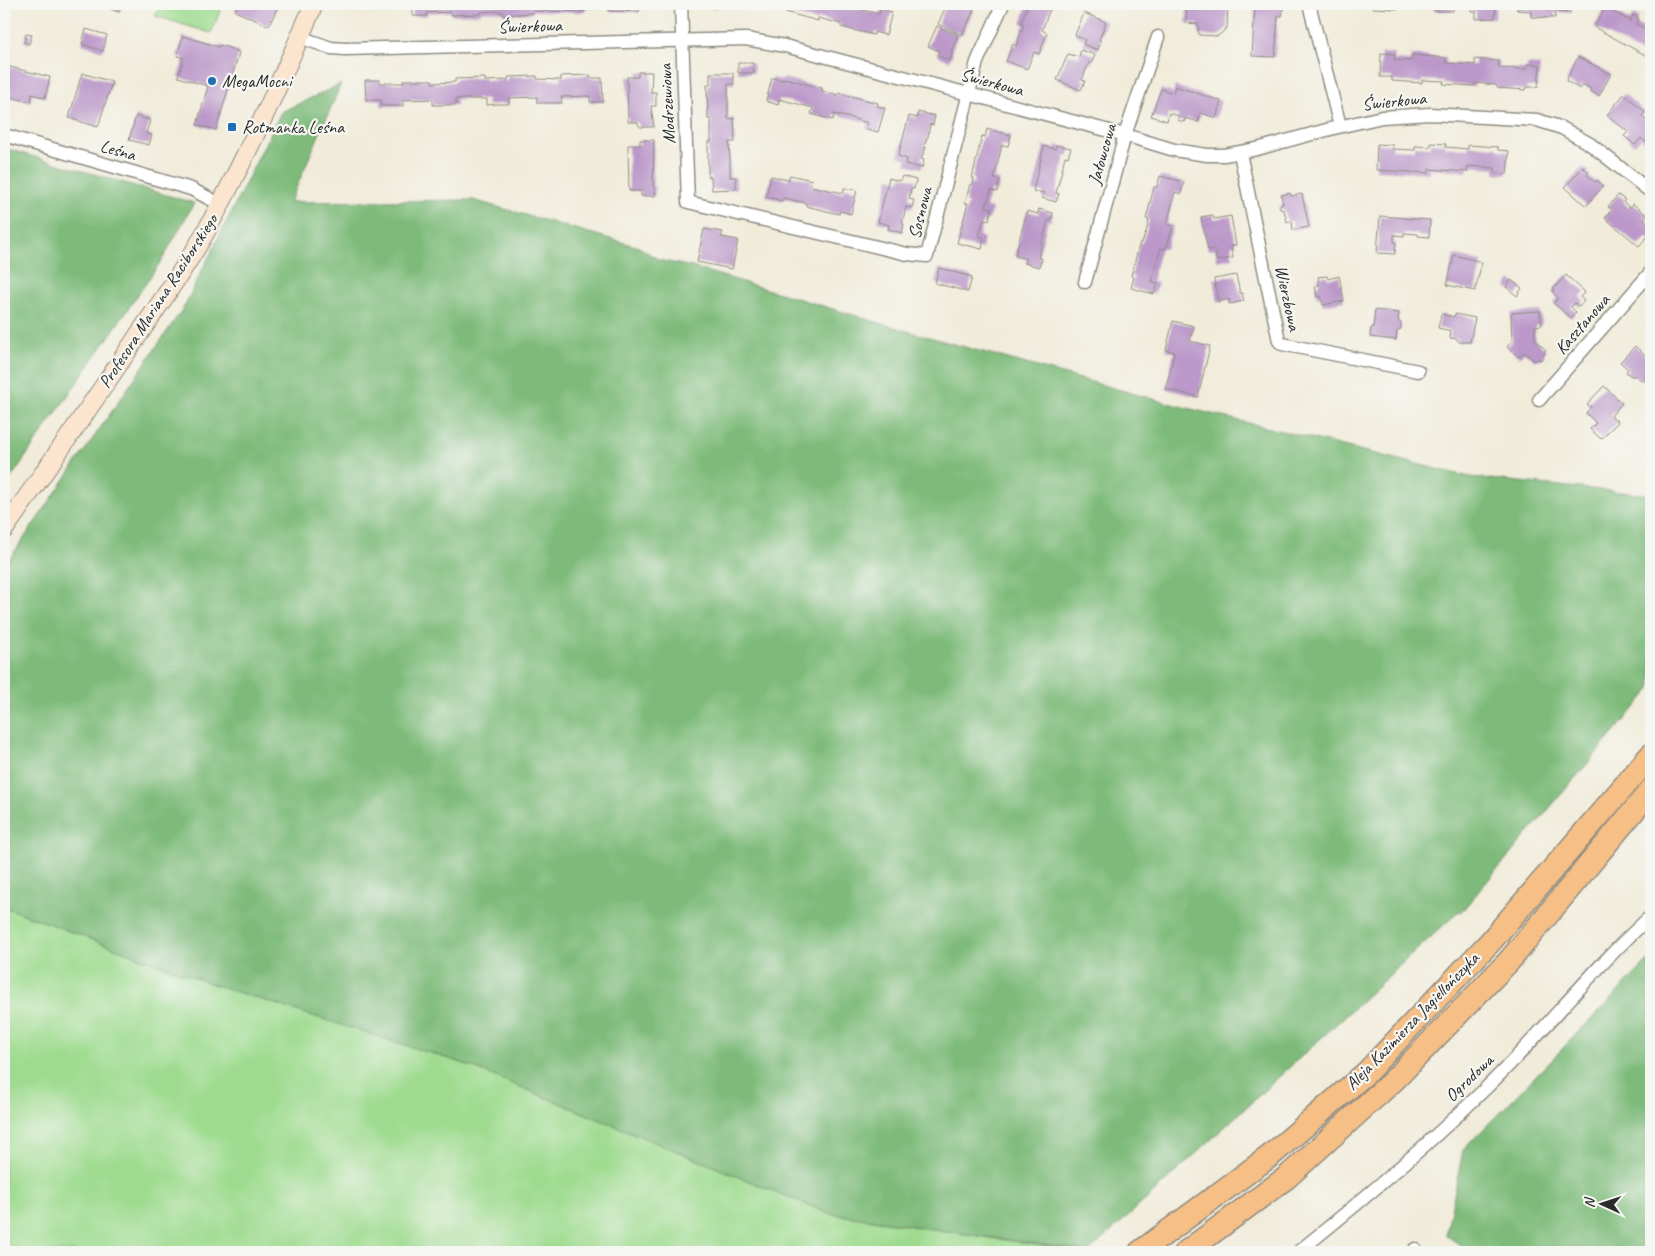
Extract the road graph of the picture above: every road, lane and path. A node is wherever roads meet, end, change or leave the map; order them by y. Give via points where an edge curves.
1 (314, 4) edge
2 (681, 4) edge
3 (1003, 4) edge
4 (1310, 4) edge
5 (300, 37) junction
6 (1158, 37) dead end
7 (681, 40) junction
8 (968, 94) junction
9 (1340, 126) junction
10 (4, 135) edge
11 (1125, 135) junction
12 (1240, 153) junction
13 (1651, 192) edge
14 (688, 202) joint
15 (220, 204) junction
16 (1651, 272) edge
17 (1085, 282) dead end
18 (1418, 371) dead end
19 (1539, 400) dead end
20 (4, 530) edge
21 (1651, 755) edge
22 (1651, 790) edge
23 (1651, 916) edge
24 (1140, 1252) edge
25 (1186, 1252) edge
26 (1298, 1252) edge

1 - 5 main road, Profesora Mariana Raciborskiego
2 - 7 street, Modrzewiowa
3 - 8 street, Sosnowa via 977,62
4 - 9 street
5 - 7 street, Świerkowa via 330,48 345,49
5 - 15 main road, Profesora Mariana Raciborskiego
6 - 11 street, Jałowcowa
7 - 8 street, Świerkowa via 746,39 785,46
7 - 14 street, Modrzewiowa
8 - 11 street, Świerkowa
8 - 14 street, Sosnowa via 927,256
9 - 12 street, Świerkowa
9 - 13 street, Świerkowa via 1382,117 1414,115 1548,122 1590,144
10 - 15 street, Leśna via 191,189
11 - 12 street, Świerkowa via 1191,153
11 - 17 street, Jałowcowa
12 - 18 street, Wierzbowa via 1278,341
15 - 20 main road, Profesora Mariana Raciborskiego via 185,266
16 - 19 street, Kasztanowa
21 - 24 highway, Aleja Kazimierza Jagiellończyka via 1490,942 1366,1073 1270,1156
22 - 25 highway, Aleja Kazimierza Jagiellończyka via 1509,961 1394,1080 1286,1178
23 - 26 street, Ogrodowa via 1620,944 1487,1088 1373,1191

